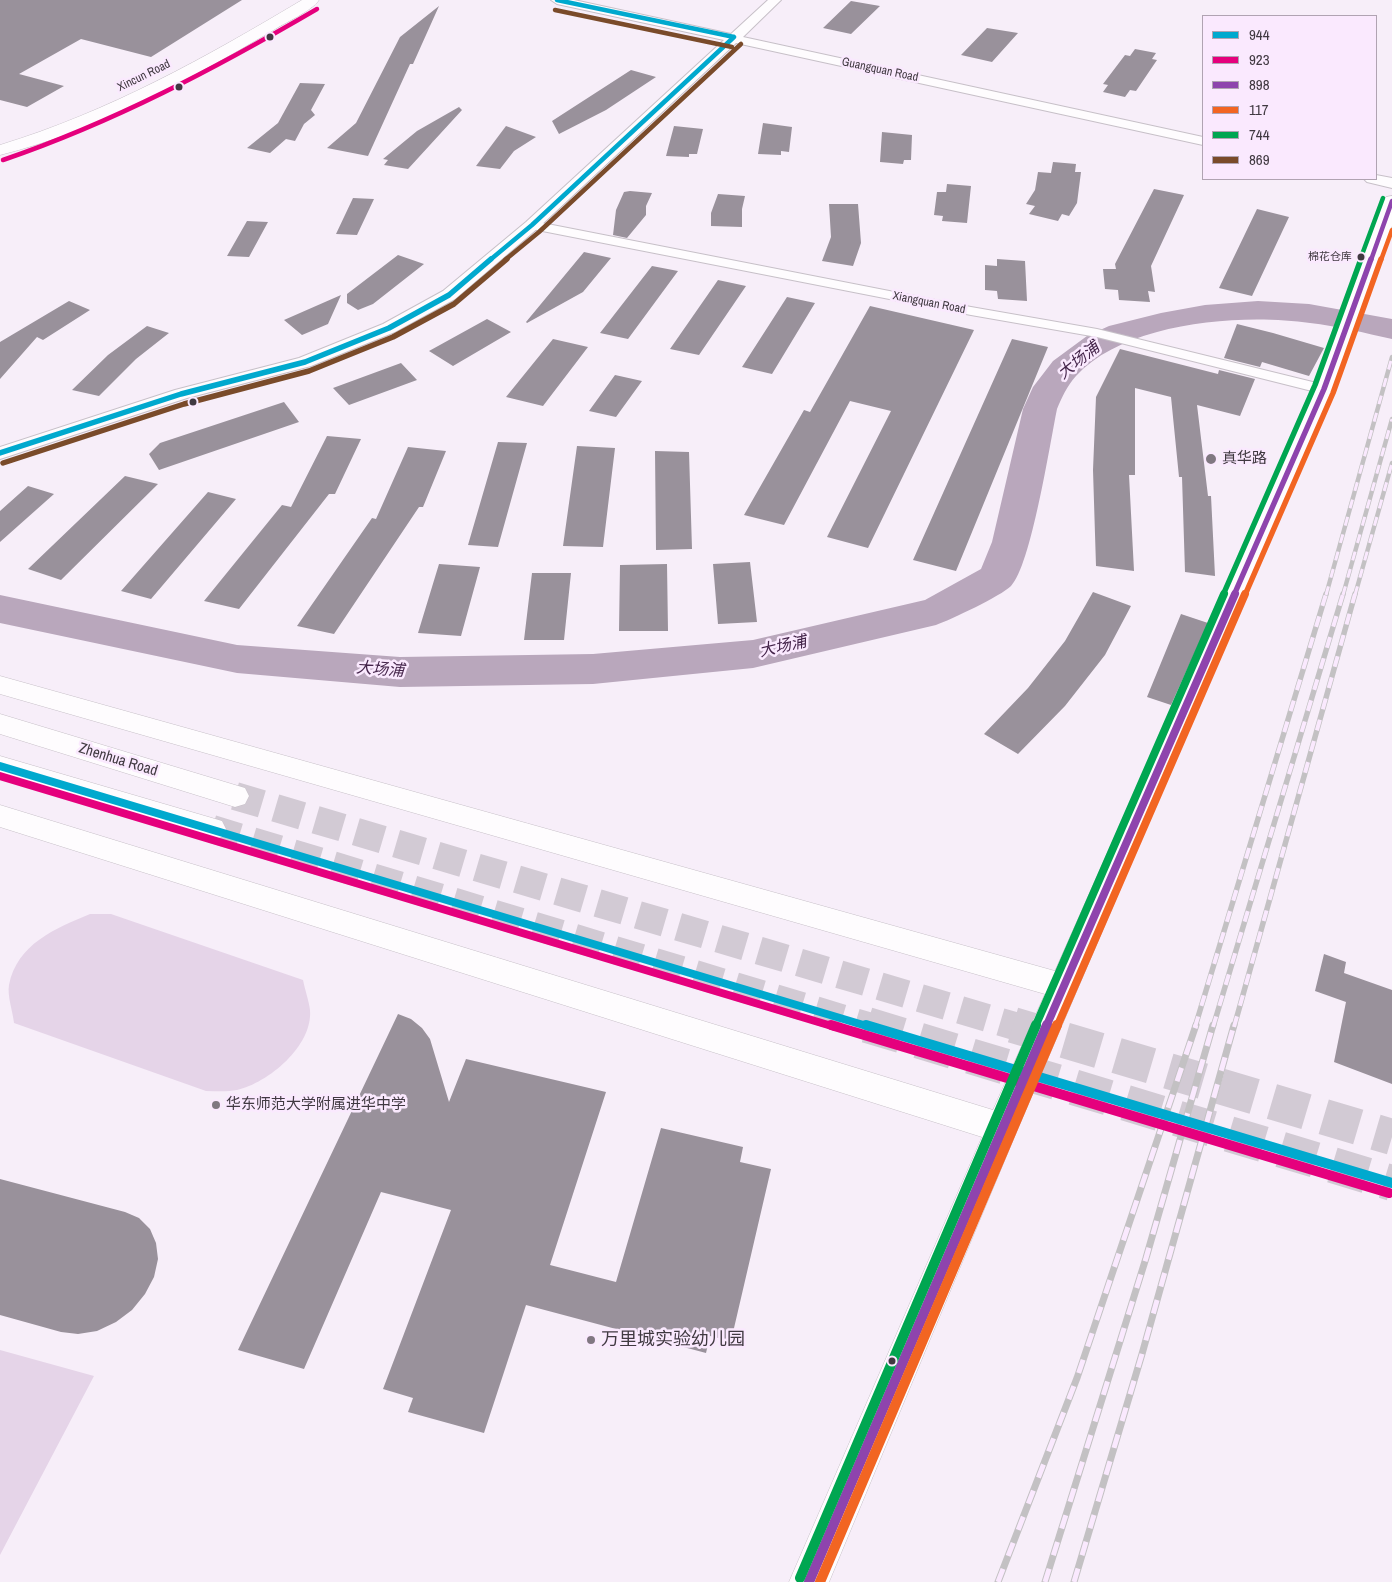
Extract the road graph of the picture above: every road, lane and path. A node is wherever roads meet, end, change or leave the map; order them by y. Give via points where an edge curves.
1 (312, 0) edge
2 (557, 0) edge
3 (775, 0) edge
4 (734, 38) junction
5 (65, 112) dead end
6 (47, 118) dead end
7 (19, 128) dead end
8 (0, 134) edge
9 (1202, 141) edge
10 (0, 150) edge
11 (1377, 180) edge
12 (1392, 183) edge
13 (1392, 201) edge
14 (532, 224) junction
15 (1324, 389) junction
16 (0, 453) edge
17 (0, 685) edge
18 (0, 724) edge
19 (0, 766) edge
20 (235, 796) tunnel mouth
21 (0, 816) edge
22 (212, 830) tunnel mouth
23 (1064, 986) junction
24 (1002, 1128) junction
25 (810, 1582) edge

1 - 10 main road, Xincun Road via 145,96 37,140
2 - 4 street, Guangquan Road
3 - 4 street
4 - 9 street, Guangquan Road
4 - 14 street
5 - 6 main road
7 - 8 main road
11 - 12 street
13 - 15 main road
14 - 15 street, Xiangquan Road via 1097,333
14 - 16 street via 450,294 389,328 306,362 181,394
15 - 23 main road
17 - 23 main road
18 - 20 main road, Zhenhua Road
19 - 22 main road
21 - 24 main road
23 - 24 main road
24 - 25 main road

